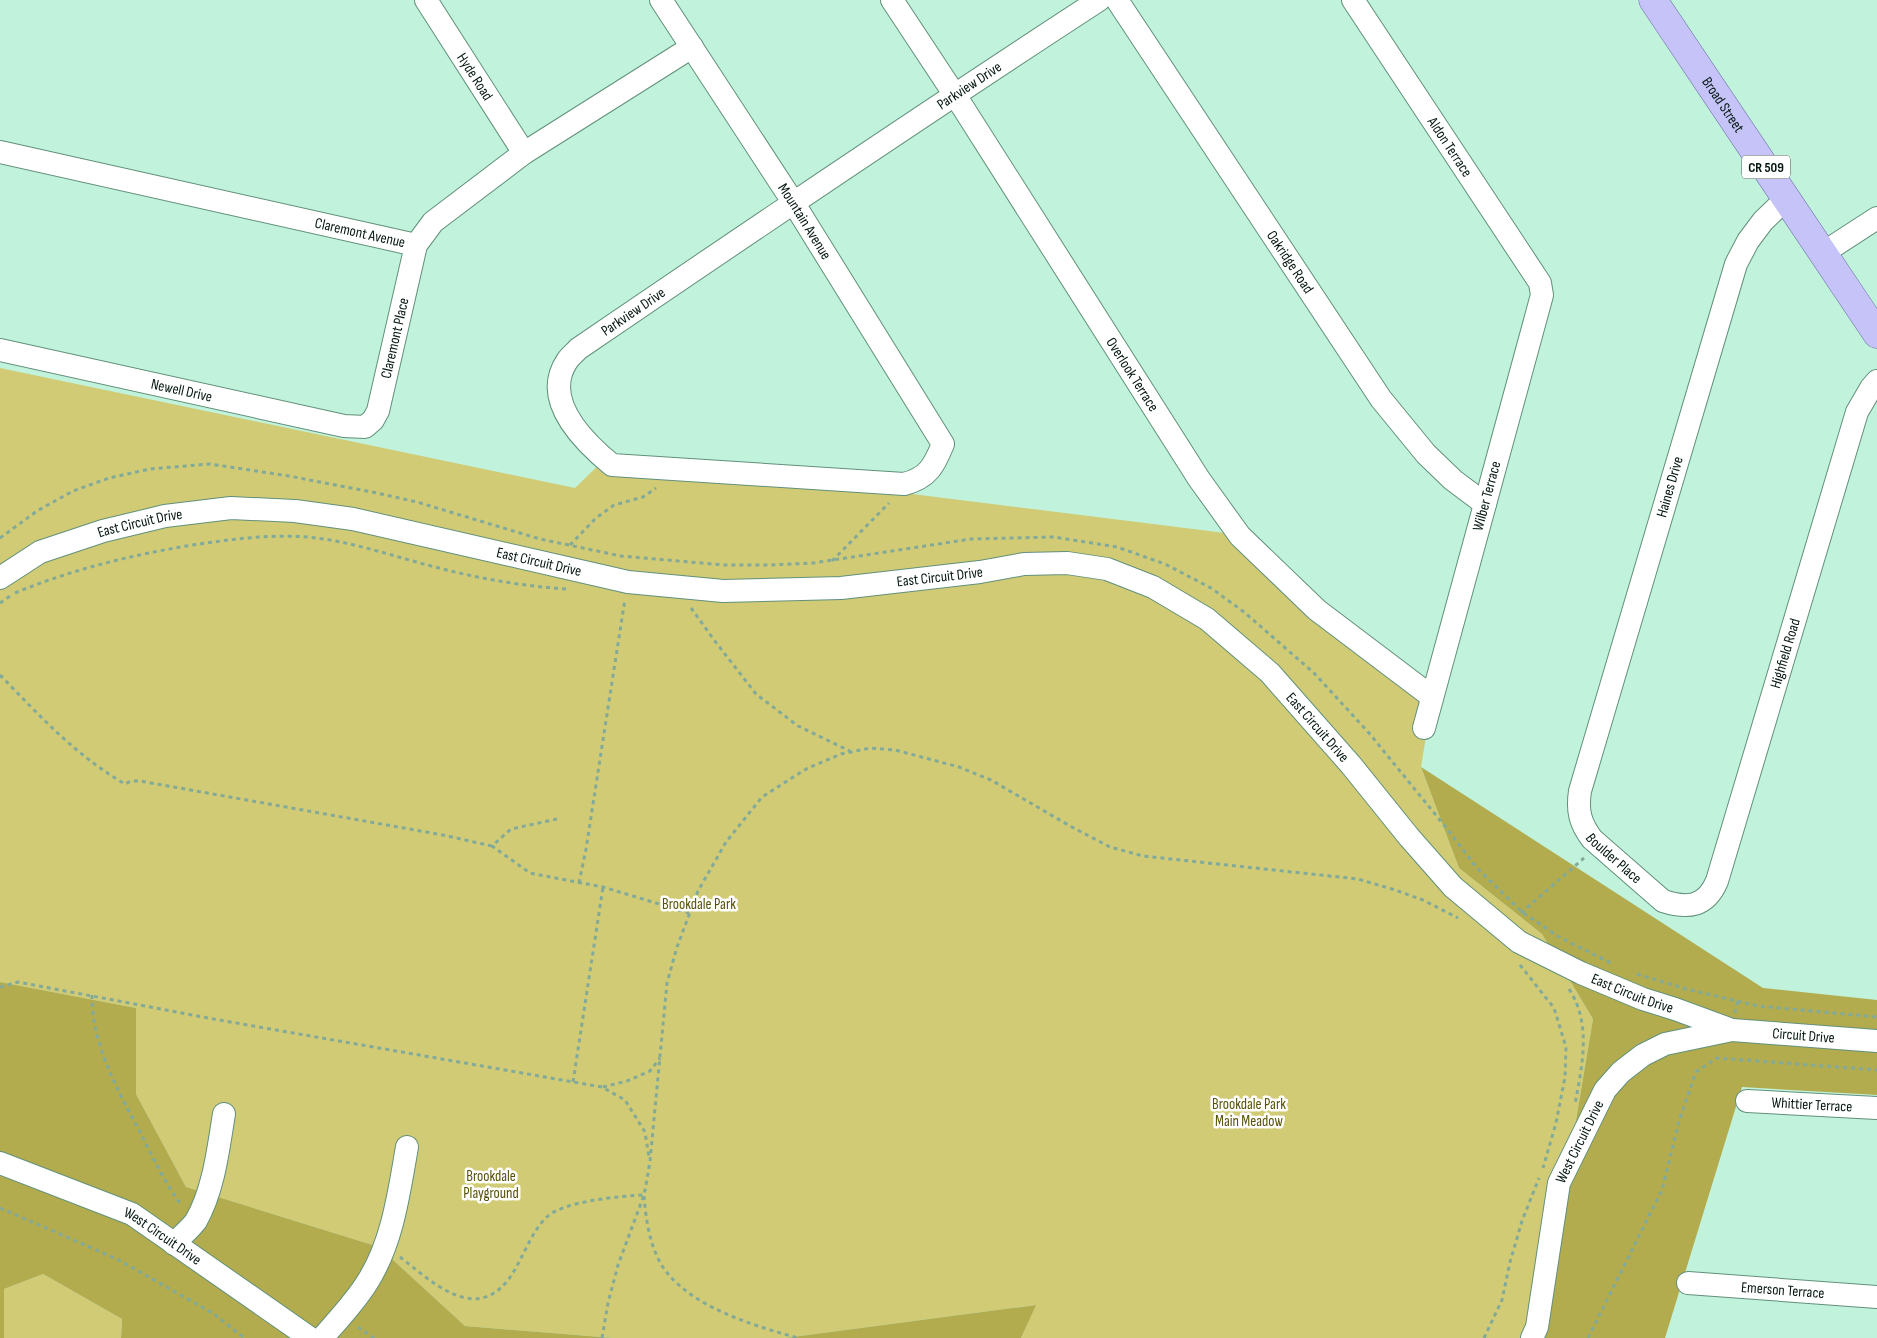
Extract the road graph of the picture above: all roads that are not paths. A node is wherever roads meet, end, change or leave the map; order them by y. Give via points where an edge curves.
1 (426, 0) edge
2 (661, 0) edge
3 (892, 0) edge
4 (1100, 0) edge
5 (1117, 0) edge
6 (1353, 0) edge
7 (1653, 0) edge
8 (692, 47) junction
9 (955, 94) junction
10 (0, 152) edge
11 (524, 154) junction
12 (1787, 198) junction
13 (793, 202) junction
14 (1877, 218) edge
15 (416, 245) junction
16 (1823, 254) junction
17 (1542, 295) joint
18 (1877, 334) edge
19 (0, 350) edge
20 (1877, 381) edge
21 (365, 428) joint
22 (944, 444) joint
23 (1485, 504) junction
24 (0, 578) edge
25 (1432, 698) junction
26 (1424, 728) dead end
27 (1580, 791) joint
28 (1677, 906) joint
29 (1732, 1030) junction
30 (1877, 1041) edge
31 (1747, 1101) dead end
32 (1877, 1108) edge
33 (224, 1114) dead end
34 (407, 1147) dead end
35 (0, 1163) edge
36 (174, 1244) junction
37 (1688, 1283) dead end
38 (1877, 1297) edge
39 (310, 1338) edge
40 (322, 1338) edge
41 (1532, 1338) edge

1 - 11 street, Hyde Road
2 - 8 street, Mountain Avenue
3 - 9 street, Overlook Terrace
4 - 9 street, Parkview Drive
5 - 23 street, Oakridge Road via 1381,399 1426,454
6 - 17 street, Aldon Terrace via 1540,283
7 - 12 main road, Broad Street / CR 509
8 - 11 street, Claremont Avenue
8 - 13 street, Mountain Avenue
9 - 13 street, Parkview Drive
9 - 25 street, Overlook Terrace via 1200,479 1240,536 1317,610
10 - 15 street, Claremont Avenue
11 - 15 street, Claremont Avenue via 433,222
12 - 16 main road, Broad Street / CR 509
12 - 27 street, Haines Drive via 1762,221 1736,264
13 - 22 street, Mountain Avenue
13 - 22 street, Parkview Drive via 578,349 562,372 559,390 576,432 612,465 904,484 924,476 936,462
14 - 16 street
15 - 21 street, Claremont Place via 378,411
16 - 18 main road, Broad Street / CR 509
17 - 23 street, Wilber Terrace
19 - 21 street, Newell Drive
20 - 28 street, Highfield Road via 1857,412 1717,881 1704,900 1690,906
23 - 25 street, Wilber Terrace
24 - 29 street, East Circuit Drive via 40,552 103,531 165,516 231,508 295,511 353,519 628,582 736,591 841,588 1024,564 1067,563 1107,569 1153,587 1207,619 1270,673 1453,888 1519,942 1643,999
25 - 26 street, Wilber Terrace
27 - 28 street, Boulder Place via 1578,805 1584,829 1652,892
29 - 30 street, Circuit Drive
29 - 41 street, West Circuit Drive via 1665,1044 1643,1055 1604,1090 1559,1183 1537,1327
31 - 32 street, Whittier Terrace
33 - 36 street via 204,1206 195,1222
34 - 40 street via 392,1222 379,1260 368,1281
35 - 36 street, West Circuit Drive via 132,1214
36 - 39 street, West Circuit Drive
37 - 38 street, Emerson Terrace

